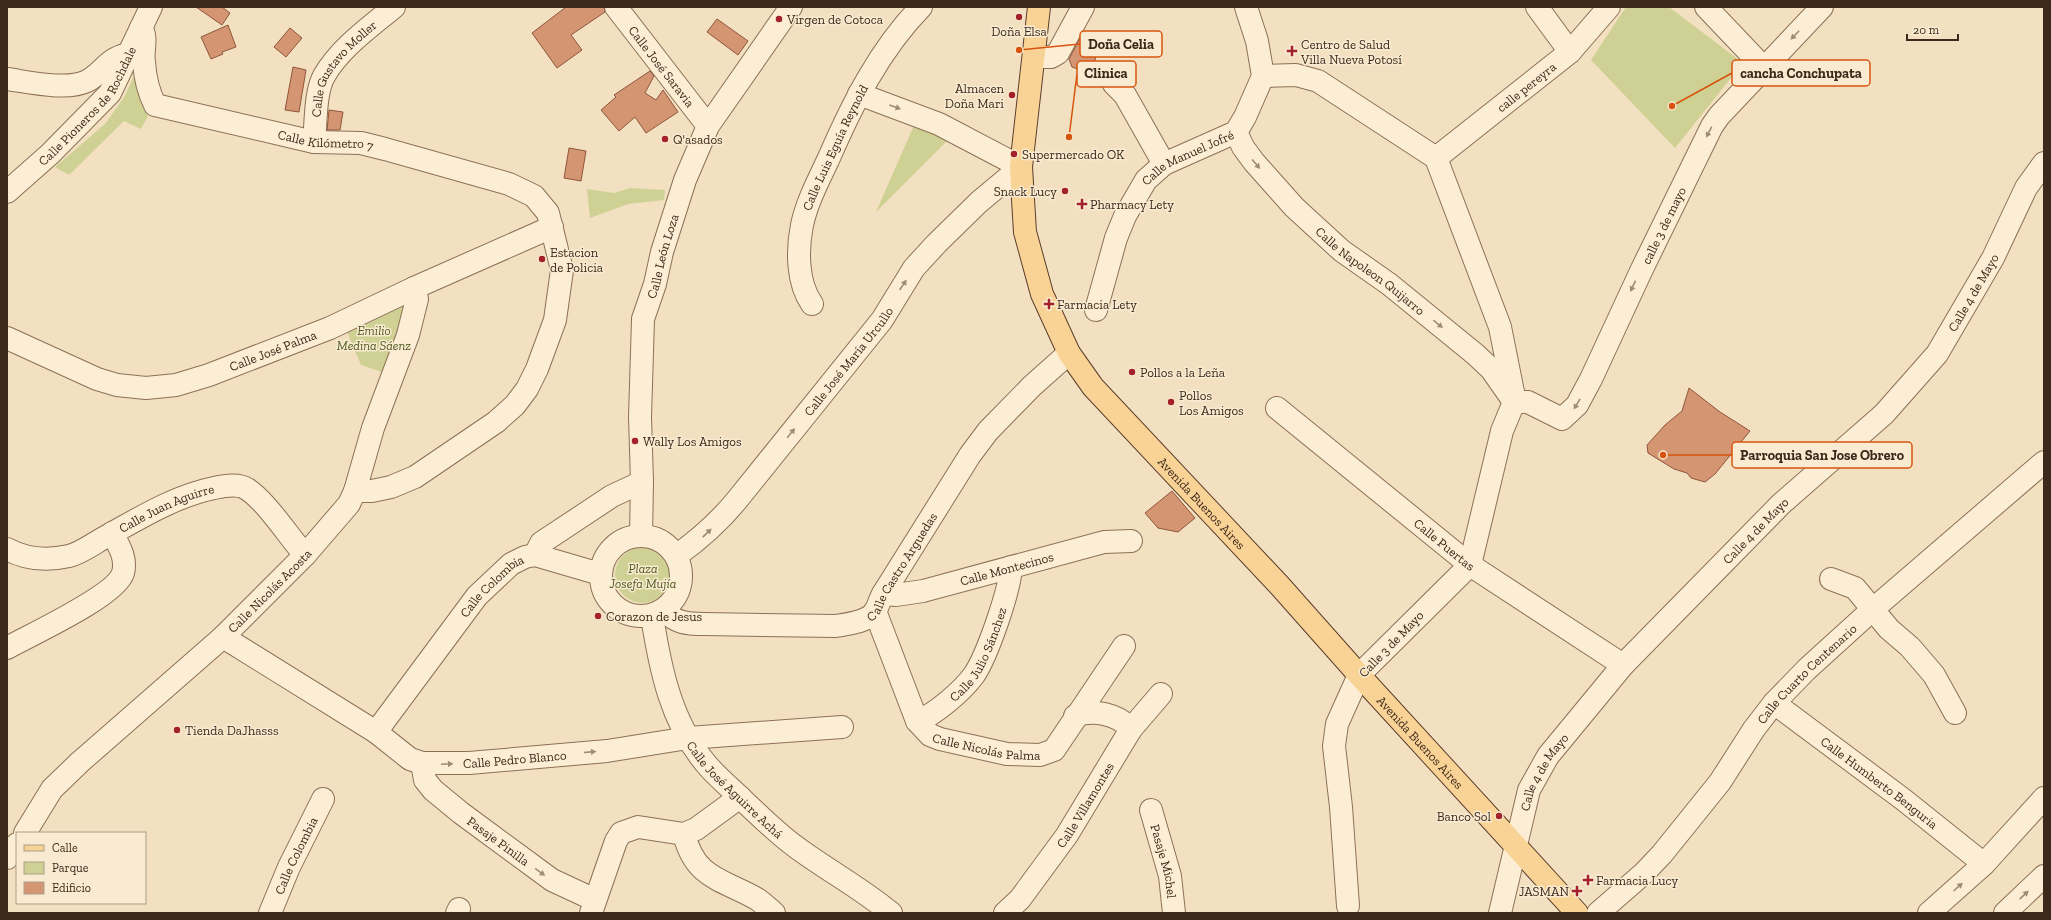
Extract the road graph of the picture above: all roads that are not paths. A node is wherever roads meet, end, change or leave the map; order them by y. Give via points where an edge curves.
1 (151, 7) edge
2 (394, 7) edge
3 (616, 7) edge
4 (791, 7) edge
5 (921, 7) edge
6 (1039, 7) edge
7 (1083, 7) edge
8 (1246, 7) edge
9 (1537, 7) edge
10 (1610, 7) edge
11 (1706, 7) edge
12 (1822, 7) edge
13 (141, 28) junction
14 (1570, 52) junction
15 (128, 57) junction
16 (1034, 57) junction
17 (1764, 68) junction
18 (1263, 76) junction
19 (7, 79) edge
20 (1114, 84) dead end
21 (859, 94) junction
22 (708, 126) junction
23 (1236, 132) junction
24 (314, 142) junction
25 (1436, 158) junction
26 (2044, 163) edge
27 (1164, 164) junction
28 (1021, 167) junction
29 (7, 192) edge
30 (552, 227) junction
31 (414, 288) junction
32 (812, 304) dead end
33 (1096, 310) dead end
34 (7, 338) edge
35 (1069, 354) junction
36 (1514, 402) junction
37 (1277, 408) dead end
38 (2042, 469) edge
39 (642, 482) junction
40 (355, 491) junction
41 (112, 533) junction
42 (641, 536) junction
43 (1131, 541) dead end
44 (7, 549) edge
45 (304, 555) junction
46 (535, 555) junction
47 (676, 556) junction
48 (1470, 565) junction
49 (1011, 567) junction
50 (600, 574) junction
51 (1831, 579) dead end
52 (879, 603) junction
53 (1872, 610) junction
54 (658, 613) junction
55 (223, 637) junction
56 (1124, 646) dead end
57 (7, 648) edge
58 (1623, 665) junction
59 (1359, 675) junction
60 (1161, 694) dead end
61 (1774, 703) junction
62 (1955, 713) dead end
63 (1075, 716) junction
64 (917, 722) junction
65 (842, 727) dead end
66 (1132, 729) junction
67 (376, 732) junction
68 (688, 738) junction
69 (422, 763) junction
70 (740, 797) junction
71 (2044, 798) edge
72 (323, 799) dead end
73 (1151, 810) dead end
74 (25, 832) edge
75 (684, 834) junction
76 (1516, 844) junction
77 (16, 845) edge
78 (7, 858) edge
79 (1984, 864) junction
80 (2044, 876) edge
81 (1348, 906) dead end
82 (593, 907) edge
83 (879, 909) edge
84 (270, 913) edge
85 (774, 913) edge
86 (1005, 913) edge
87 (1174, 913) edge
88 (1500, 913) edge
89 (1577, 913) edge
90 (1598, 913) edge
91 (1929, 913) edge
92 (2005, 913) edge

1 - 13 street, Calle Pioneros de Rochdale
2 - 24 street, Calle Gustavo Moller via 339,56 324,76
3 - 22 street, Calle José Saravia
4 - 22 street, Calle León Loza
5 - 21 street, Calle Luis Eguía Reynold via 901,28
6 - 16 main road, Avenida Buenos Aires
7 - 16 street via 1058,54 1051,57
8 - 18 street via 1257,41
9 - 14 street
10 - 14 street, calle pereyra
11 - 17 street
12 -> 17 street, calle 3 de mayo
13 - 15 street, Calle Pioneros de Rochdale
13 - 24 street, Calle Kilómetro 7 via 144,33 143,61 147,84 155,105
14 - 25 street, calle pereyra
15 - 19 street via 126,55 117,58 94,77 76,85 63,86
15 - 29 street, Calle Pioneros de Rochdale via 106,98 50,154
16 - 28 main road, Avenida Buenos Aires
17 -> 36 street, calle 3 de mayo via 1712,126 1577,405 1562,419 1528,402
18 - 23 street, Calle Manuel Jofré
18 - 25 street via 1296,75 1318,81
20 - 27 street via 1125,95
21 -> 28 street via 939,124
21 - 32 street, Calle Luis Eguía Reynold via 816,186 802,226 799,244 801,273 806,297
22 - 39 street, Calle León Loza via 685,180 644,319 640,417
23 - 27 street, Calle Manuel Jofré
23 -> 36 street, Calle Napoleon Quijarro via 1254,162 1294,207 1342,251 1389,284 1475,354 1491,369
24 - 30 street, Calle Kilómetro 7 via 362,143 509,184 524,190 542,203
25 - 36 street via 1500,328
26 - 58 street, Calle 4 de Mayo via 2026,188 1993,258 1937,354 1884,414 1781,504
27 - 33 street, Calle Manuel Jofré via 1146,180 1125,216 1116,238
28 - 35 main road, Avenida Buenos Aires via 1025,232 1042,294
47 -> 28 street, Calle José María Urcullo via 701,539 738,500 882,320 914,268 995,186
30 - 31 street, Calle José Palma
30 - 40 street, Calle Kilómetro 7 via 562,270 560,295 550,334 527,389 515,405 496,422 415,476 385,489
31 - 34 street, Calle José Palma via 330,328 209,375 176,385 146,388 117,385 97,379
31 - 40 street, Calle Nicolás Acosta via 417,299 408,335 373,428
35 - 52 street, Calle Castro Arguedas via 1032,386 970,455
35 - 59 main road, Avenida Buenos Aires via 1093,387 1280,586
36 - 48 street via 1502,431
37 - 48 street, Calle Puertas
38 - 53 street, Calle Cuarto Centenario
39 - 42 street, Calle León Loza
39 - 46 street, Calle Colombia via 612,496 541,543
40 - 45 street, Calle Nicolás Acosta via 349,504
41 - 44 street, Calle Juan Aguirre via 71,556 52,560 36,560
41 - 45 street, Calle Juan Aguirre via 170,502 197,492 222,486 235,486 246,488 257,497
41 - 57 street via 124,556 122,574 114,587 94,601
42 - 47 street via 656,539 667,545
42 - 50 street via 619,542 610,550
43 - 49 street, Calle Montecinos via 1104,542
45 - 55 street, Calle Nicolás Acosta
46 - 50 street
46 - 67 street, Calle Colombia via 511,564 477,596
47 - 54 street via 680,565 679,590 673,601
48 - 58 street, Calle Puertas
48 - 59 street, Calle 3 de Mayo
49 - 52 street, Calle Montecinos via 923,591 896,595
49 - 64 street, Calle Julio Sánchez via 1008,591 974,674 930,715
50 - 54 street via 601,587 615,608 626,614 638,616
51 - 53 street via 1854,588
52 - 54 street, Calle Castro Arguedas via 860,621 836,626 685,624
52 - 64 street, Calle Nicolás Palma
53 - 61 street, Calle Cuarto Centenario
53 - 62 street via 1934,675
54 - 68 street, Calle José Aguirre Achá via 658,658 670,699
55 - 67 street, Calle Pedro Blanco
55 - 74 street, Calle Nicolás Acosta via 52,789
56 - 63 street, Calle Nicolás Palma
58 - 76 street, Calle 4 de Mayo via 1548,756 1529,790
59 - 76 main road, Avenida Buenos Aires
59 - 81 street, Calle 3 de Mayo via 1337,724 1334,746
60 - 66 street, Calle Villamontes
61 - 79 street, Calle Humberto Benguria via 1904,800
61 - 90 street, Calle Cuarto Centenario via 1720,782 1670,844 1644,874
63 - 64 street, Calle Nicolás Palma via 1054,750 1040,755 1007,754 940,740 930,735
63 - 66 street via 1096,712 1126,723
65 - 68 street, Calle Pedro Blanco
66 - 86 street, Calle Villamontes via 1067,835 1020,899
67 - 69 street, Calle Pedro Blanco via 410,759
69 -> 68 street, Calle Pedro Blanco via 469,763 600,752
68 - 70 street, Calle José Aguirre Achá via 707,764
69 -> 82 street, Pasaje Pinilla via 425,780 460,813
70 - 75 street via 696,829
70 - 83 street, Calle José Aguirre Achá via 795,846
71 - 79 street
72 - 84 street, Calle Colombia via 289,867
73 - 87 street, Pasaje Michel via 1170,876
75 - 82 street via 638,827 621,834 616,841
75 - 85 street via 694,862 705,872 758,900
76 - 88 street, Calle 4 de Mayo
76 - 89 main road, Avenida Buenos Aires
77 - 78 street
91 -> 79 street
92 -> 80 street

